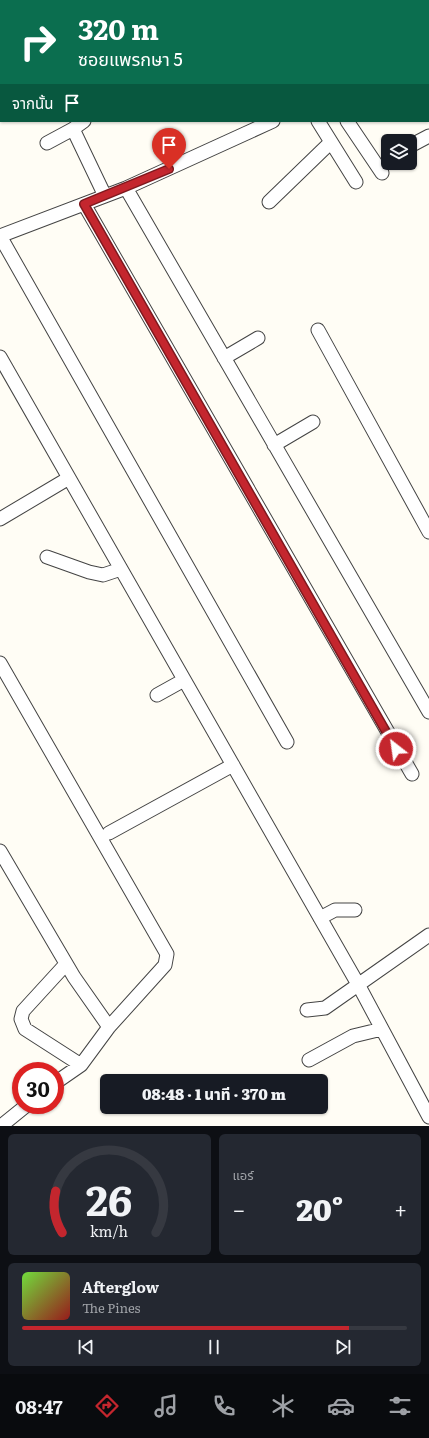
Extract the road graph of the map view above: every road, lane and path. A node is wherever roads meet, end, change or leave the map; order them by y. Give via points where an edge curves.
1 (270, 122) edge
2 (319, 122) edge
3 (348, 122) edge
4 (78, 125) edge
5 (429, 136) edge
6 (331, 142) junction
7 (417, 142) edge
8 (47, 143) dead end
9 (382, 173) dead end
10 (356, 182) dead end
11 (126, 188) junction
12 (105, 196) junction
13 (269, 202) dead end
14 (84, 204) junction
15 (0, 236) edge
16 (318, 330) dead end
17 (258, 338) dead end
18 (0, 357) edge
19 (224, 358) junction
20 (313, 422) dead end
21 (274, 445) junction
22 (69, 478) junction
23 (0, 519) edge
24 (429, 532) edge
25 (48, 557) dead end
26 (121, 569) junction
27 (0, 663) edge
28 (184, 680) junction
29 (157, 696) dead end
30 (429, 712) edge
31 (287, 742) dead end
32 (233, 765) junction
33 (412, 774) dead end
34 (109, 833) dead end
35 (0, 851) edge
36 (355, 910) dead end
37 (320, 918) junction
38 (429, 936) edge
39 (66, 964) junction
40 (359, 986) junction
41 (307, 1010) dead end
42 (110, 1028) junction
43 (382, 1029) junction
44 (309, 1060) dead end
45 (81, 1065) junction
46 (64, 1077) edge
47 (16, 1114) edge
48 (429, 1117) edge
49 (1, 1126) edge

1 - 11 street
2 - 6 street
3 - 9 street
4 - 8 street
4 - 12 street
5 - 7 street
6 - 10 street
6 - 13 street
11 - 12 street
11 - 19 street
12 - 14 street
14 - 15 street
14 - 33 street
15 - 31 street
16 - 24 street
17 - 19 street
18 - 22 street
19 - 21 street
20 - 21 street
21 - 30 street
22 - 23 street
22 - 26 street
25 - 26 street via 103,575
26 - 28 street
27 - 42 street via 167,954 166,964
28 - 29 street
28 - 32 street
32 - 34 street
32 - 37 street
35 - 39 street
36 - 37 street via 335,910
37 - 40 street
38 - 40 street
39 - 42 street
39 - 45 street via 23,1011 21,1019 25,1029
40 - 41 street via 325,1008
40 - 43 street
42 - 45 street
43 - 44 street via 353,1036
43 - 48 street
45 - 46 street
47 - 49 street

